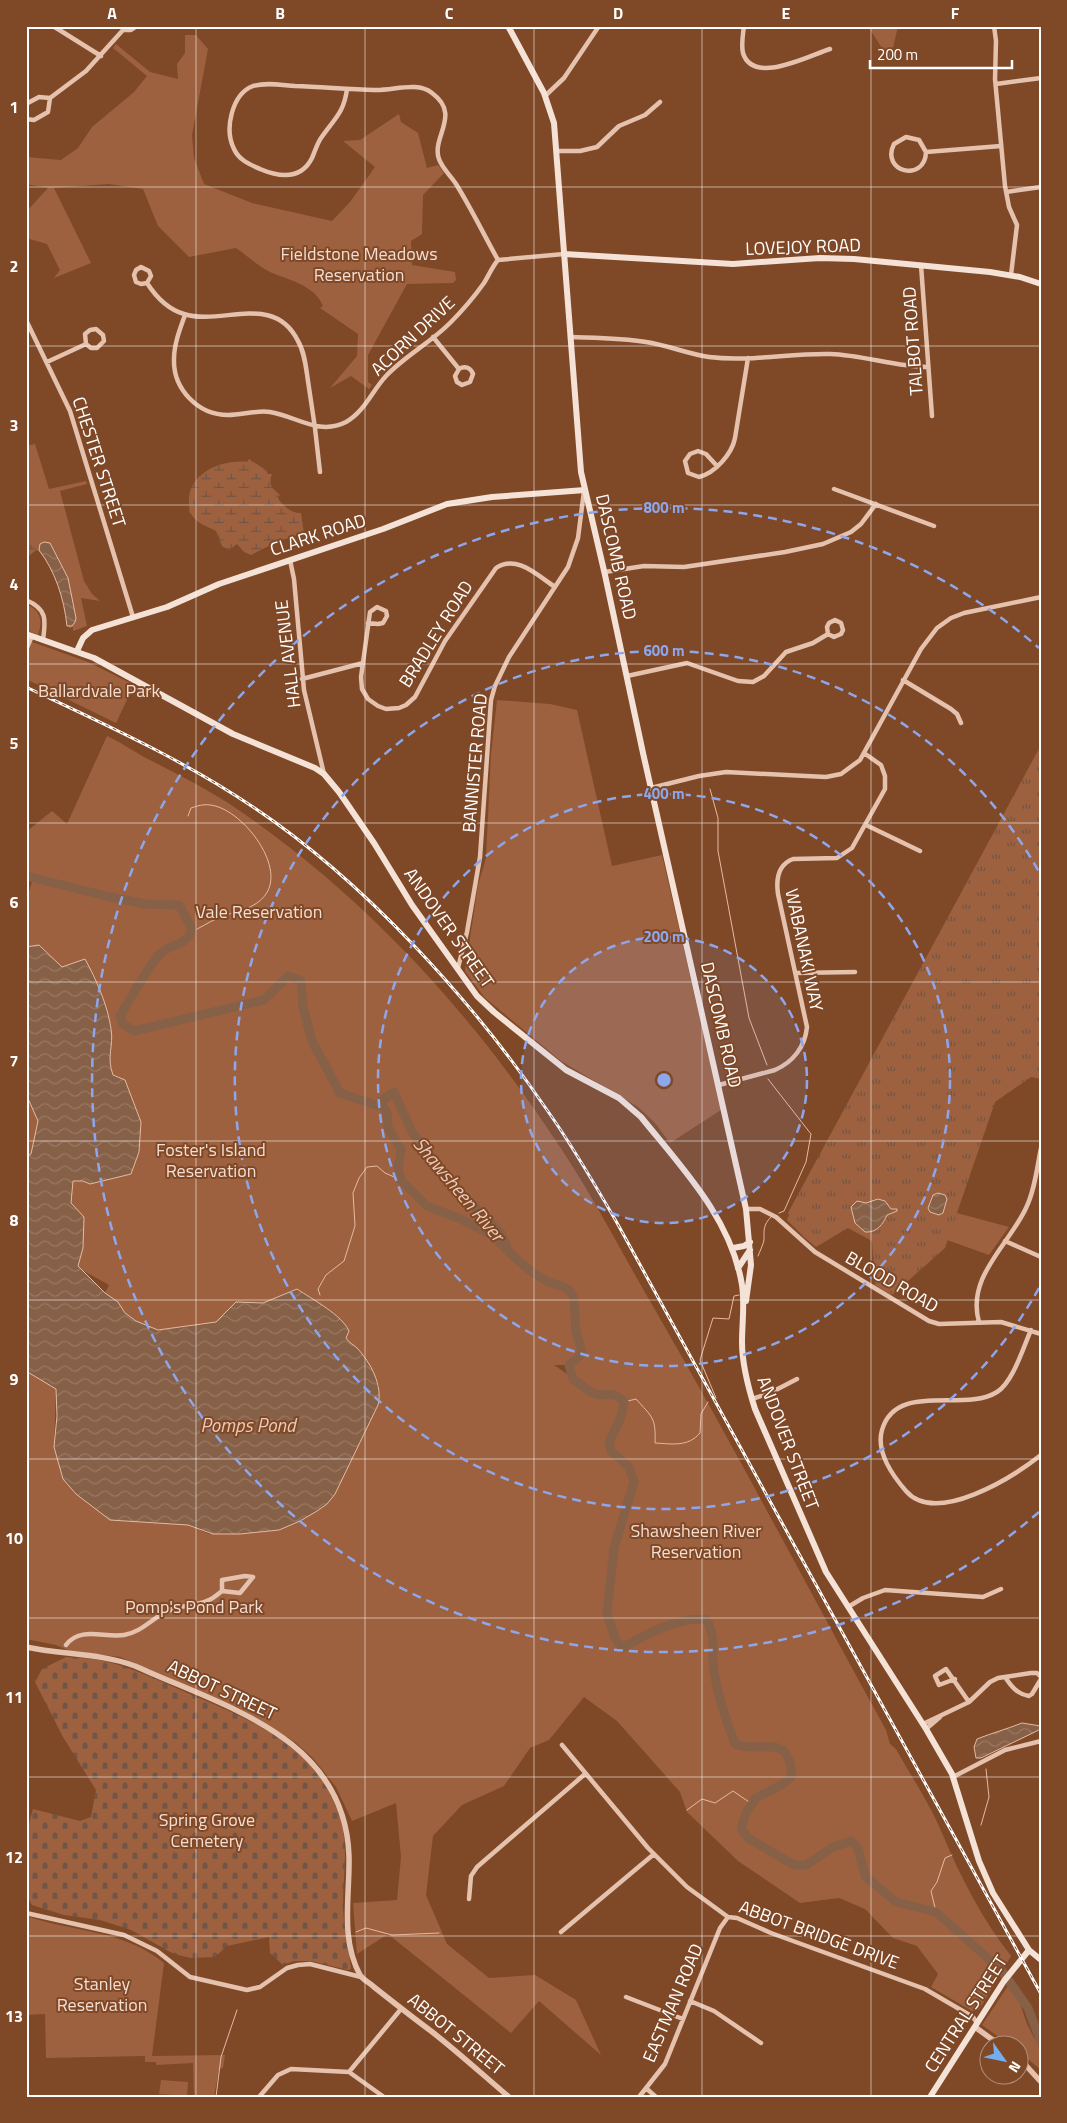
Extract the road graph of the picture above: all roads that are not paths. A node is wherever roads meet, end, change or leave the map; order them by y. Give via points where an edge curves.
1 (53, 26) edge
2 (136, 26) edge
3 (508, 26) edge
4 (600, 26) edge
5 (744, 26) edge
6 (994, 26) edge
7 (122, 28) edge
8 (830, 49) dead end
9 (101, 56) junction
10 (1041, 78) edge
11 (996, 84) junction
12 (347, 89) junction
13 (545, 96) junction
14 (50, 98) junction
15 (660, 102) dead end
16 (26, 104) edge
17 (26, 119) edge
18 (1001, 146) junction
19 (557, 151) junction
20 (926, 152) junction
21 (1041, 187) edge
22 (1006, 192) junction
23 (564, 254) junction
24 (498, 260) junction
25 (921, 265) junction
26 (1011, 275) junction
27 (147, 283) dead end
28 (1041, 284) edge
29 (185, 315) junction
30 (26, 320) edge
31 (433, 337) junction
32 (570, 337) junction
33 (86, 344) junction
34 (748, 358) junction
35 (47, 362) junction
36 (928, 367) junction
37 (459, 369) junction
38 (932, 416) dead end
39 (316, 427) junction
40 (717, 466) junction
41 (320, 472) dead end
42 (834, 489) dead end
43 (585, 490) junction
44 (876, 504) junction
45 (934, 526) dead end
46 (290, 560) junction
47 (605, 572) junction
48 (555, 587) junction
49 (1041, 598) edge
50 (26, 600) edge
51 (133, 617) junction
52 (368, 622) junction
53 (828, 634) dead end
54 (29, 635) edge
55 (43, 640) junction
56 (26, 650) edge
57 (76, 651) junction
58 (362, 663) junction
59 (627, 676) junction
60 (302, 679) junction
61 (903, 680) junction
62 (961, 723) dead end
63 (864, 753) junction
64 (324, 774) junction
65 (651, 788) junction
66 (866, 826) junction
67 (920, 851) dead end
68 (458, 968) junction
69 (855, 972) dead end
70 (796, 973) junction
71 (719, 1085) junction
72 (1041, 1148) edge
73 (746, 1209) junction
74 (1005, 1241) junction
75 (750, 1246) junction
76 (734, 1250) junction
77 (1041, 1257) edge
78 (738, 1268) junction
79 (744, 1307) junction
80 (979, 1322) junction
81 (1031, 1330) junction
82 (1041, 1334) edge
83 (797, 1379) dead end
84 (752, 1399) junction
85 (1041, 1455) edge
86 (1001, 1589) dead end
87 (222, 1591) junction
88 (848, 1607) junction
89 (66, 1645) dead end
90 (26, 1647) edge
91 (1005, 1676) junction
92 (1041, 1678) edge
93 (955, 1679) dead end
94 (970, 1702) junction
95 (924, 1726) junction
96 (1041, 1741) edge
97 (562, 1746) dead end
98 (586, 1774) junction
99 (953, 1777) junction
100 (654, 1854) junction
101 (469, 1899) dead end
102 (26, 1913) edge
103 (728, 1917) junction
104 (561, 1932) dead end
105 (1029, 1950) junction
106 (1038, 1955) edge
107 (1041, 1960) edge
108 (361, 1978) junction
109 (626, 1997) dead end
110 (690, 2001) junction
111 (401, 2009) junction
112 (683, 2019) junction
113 (976, 2025) junction
114 (989, 2036) edge
115 (761, 2042) dead end
116 (1030, 2070) edge
117 (349, 2072) junction
118 (1041, 2082) edge
119 (647, 2089) junction
120 (933, 2096) edge
121 (259, 2097) edge
122 (384, 2097) edge
123 (509, 2097) edge
124 (639, 2097) edge
125 (656, 2097) edge

1 - 9 street
2 - 7 street via 130,30
3 - 13 main road, DASCOMB ROAD
4 - 13 street via 564,78
5 - 8 street via 742,51 745,58 765,69
6 - 11 street
7 - 9 street
9 - 14 street
10 - 11 street
11 - 18 street
12 - 12 street via 263,84 250,88 239,97 233,109 230,137 234,150 247,163 273,174 287,176 301,171 320,139 341,113
12 - 24 street via 388,91 414,87 424,88 437,97 443,105 446,120 438,158
13 - 19 main road, DASCOMB ROAD via 554,122
14 - 16 street via 39,97
14 - 17 street via 48,112 34,120
15 - 19 street via 646,115 620,126 597,147
18 - 20 street
18 - 22 street
19 - 23 main road, DASCOMB ROAD
20 - 20 street via 919,140 906,137 894,144 891,154 895,164 907,171 921,166
21 - 22 street
22 - 26 street via 1017,224
23 - 24 street
23 - 25 main road, LOVEJOY ROAD via 733,264 835,258
23 - 32 main road, DASCOMB ROAD
24 - 31 street, ACORN DRIVE via 451,322
25 - 26 main road, LOVEJOY ROAD
25 - 36 street, TALBOT ROAD
26 - 28 main road, LOVEJOY ROAD
27 - 29 street via 164,303
29 - 39 street via 258,313 284,322 303,352
29 - 39 street, ACORN DRIVE via 174,350 174,365 181,388 194,402 219,414 269,412
30 - 35 street, CHESTER STREET
31 - 37 street
31 - 39 street, ACORN DRIVE via 391,371 353,417 339,425
32 - 34 street via 617,338 709,356
32 - 43 main road, DASCOMB ROAD
33 - 33 street via 85,334 90,330 96,329 104,335 104,341 97,348
33 - 35 street
34 - 36 street via 832,354 907,367
34 - 40 street via 734,444
35 - 51 street, CHESTER STREET via 70,411
36 - 38 street, TALBOT ROAD
37 - 37 street via 455,376 458,382 462,385 470,382 473,374 470,369
39 - 41 street
40 - 40 street via 706,454 698,451 690,454 685,465 688,473 699,477
42 - 44 street
43 - 46 main road, CLARK ROAD via 447,504
43 - 47 main road, DASCOMB ROAD
43 - 48 street, BANNISTER ROAD via 576,546
44 - 45 street
44 - 47 street via 851,532 823,544 684,567 644,566
46 - 51 main road, CLARK ROAD
46 - 60 street, HALL AVENUE
47 - 59 main road, DASCOMB ROAD
48 - 58 street, BRADLEY ROAD via 517,564 506,563 496,568 445,641 415,696 402,707 386,709 368,699 361,685
48 - 68 street, BANNISTER ROAD via 509,657 495,686 480,856
49 - 61 street via 951,618 928,637
50 - 55 street via 43,613
51 - 57 main road, CLARK ROAD via 92,630
52 - 52 street via 374,608 386,611 383,623
52 - 58 street, BRADLEY ROAD
53 - 59 street via 786,652 764,676 753,682 738,681 687,663
54 - 55 main road, ANDOVER STREET
54 - 56 street
55 - 57 main road, ANDOVER STREET
57 - 64 main road, ANDOVER STREET via 110,666 233,734
58 - 60 street
59 - 65 main road, DASCOMB ROAD
60 - 64 street, HALL AVENUE
61 - 62 street via 951,709
61 - 63 street
63 - 65 street via 855,765 835,776 726,772
63 - 66 street, WABANAKI WAY via 881,765 886,783 882,798
64 - 68 main road, ANDOVER STREET via 359,820 412,904
65 - 71 main road, DASCOMB ROAD
66 - 67 street
66 - 70 street, WABANAKI WAY via 842,857 793,859 780,869 777,889
68 - 76 main road, ANDOVER STREET via 477,996 534,1046 566,1070 619,1098 636,1112 706,1198
69 - 70 street
70 - 71 street, WABANAKI WAY via 807,1027 797,1053 788,1064 775,1070
71 - 73 main road, DASCOMB ROAD
72 - 74 street via 1031,1198
73 - 75 main road, DASCOMB ROAD
73 - 80 street, BLOOD ROAD via 760,1209 776,1217 815,1252 923,1318 939,1324
74 - 77 street
74 - 80 street via 986,1270 979,1288 976,1305
75 - 76 main road
75 - 78 main road
75 - 79 main road, DASCOMB ROAD via 750,1275
76 - 78 main road, ANDOVER STREET
78 - 79 main road, ANDOVER STREET
79 - 84 main road, ANDOVER STREET via 743,1358
80 - 81 street, BLOOD ROAD via 1001,1322
81 - 82 street, BLOOD ROAD
81 - 85 street via 1009,1379 1000,1390 982,1398 906,1404 887,1419 880,1442 885,1459 906,1492 929,1504 948,1502 998,1484
83 - 84 street
84 - 88 main road, ANDOVER STREET via 807,1532 826,1572
86 - 88 street via 983,1596 886,1590
87 - 87 street via 222,1580 245,1576 253,1578 240,1593
87 - 89 street via 209,1601 165,1612 137,1632 113,1636 83,1633
88 - 95 main road, ANDOVER STREET
90 - 108 street, ABBOT STREET via 100,1656 135,1666 275,1730 316,1766 344,1819 349,1857 348,1936
91 - 92 street via 1037,1673
91 - 92 street via 1012,1688 1029,1696
91 - 94 street via 990,1682
93 - 94 street
94 - 95 street
95 - 99 main road, ANDOVER STREET
96 - 99 street via 1005,1750
97 - 98 street, ABBOT BRIDGE DRIVE
98 - 100 street, ABBOT BRIDGE DRIVE
98 - 101 street via 477,1867 472,1876
99 - 105 main road, ANDOVER STREET via 979,1861 993,1893
100 - 103 street, ABBOT BRIDGE DRIVE via 688,1887
100 - 104 street
102 - 108 street via 124,1935 157,1951 190,1977 247,1990 260,1987 298,1964 310,1964
103 - 110 street, EASTMAN ROAD via 720,1928
103 - 113 street, ABBOT BRIDGE DRIVE via 925,1989 972,2017
105 - 106 main road, ANDOVER STREET
105 - 113 main road, CENTRAL STREET via 1011,1971
106 - 107 main road, ANDOVER STREET
108 - 111 street, ABBOT STREET
109 - 112 street
110 - 112 street, EASTMAN ROAD
110 - 115 street via 721,2016
111 - 117 street
111 - 123 street, ABBOT STREET
112 - 119 street, EASTMAN ROAD via 665,2064
113 - 114 street
113 - 120 main road, CENTRAL STREET
116 - 118 street
117 - 121 street via 291,2069 278,2076
117 - 122 street
119 - 124 street, EASTMAN ROAD
119 - 125 street

